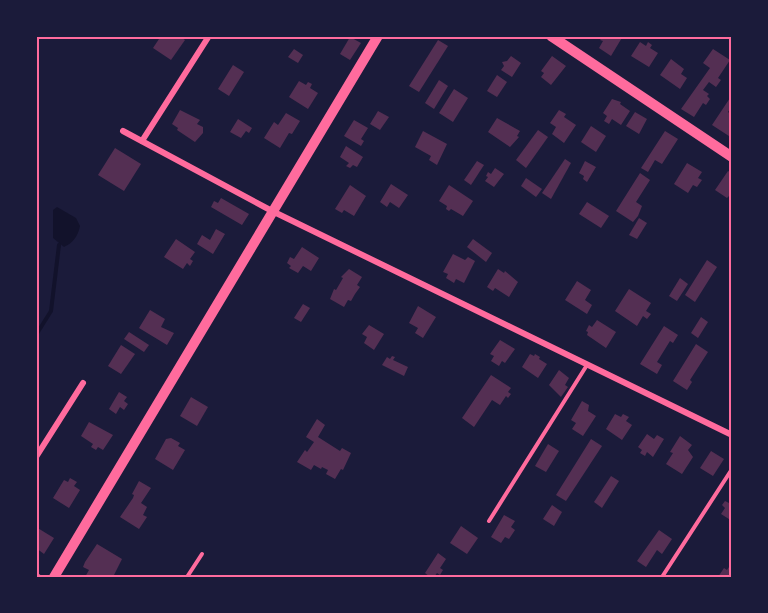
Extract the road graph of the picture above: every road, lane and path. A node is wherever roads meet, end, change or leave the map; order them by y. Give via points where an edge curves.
1 (209, 36) edge
2 (378, 36) edge
3 (550, 36) edge
4 (123, 131) dead end
5 (142, 141) junction
6 (732, 157) edge
7 (272, 211) junction
8 (587, 365) junction
9 (83, 383) dead end
10 (732, 435) edge
11 (36, 457) edge
12 (732, 469) edge
13 (489, 521) dead end
14 (202, 554) dead end
15 (54, 577) edge
16 (187, 577) edge
17 (662, 577) edge

1 - 5 street
2 - 7 street
3 - 6 street
4 - 5 street
5 - 7 street
7 - 8 street
7 - 15 street
8 - 10 street
8 - 13 lane
9 - 11 street
12 - 17 lane
14 - 16 lane

